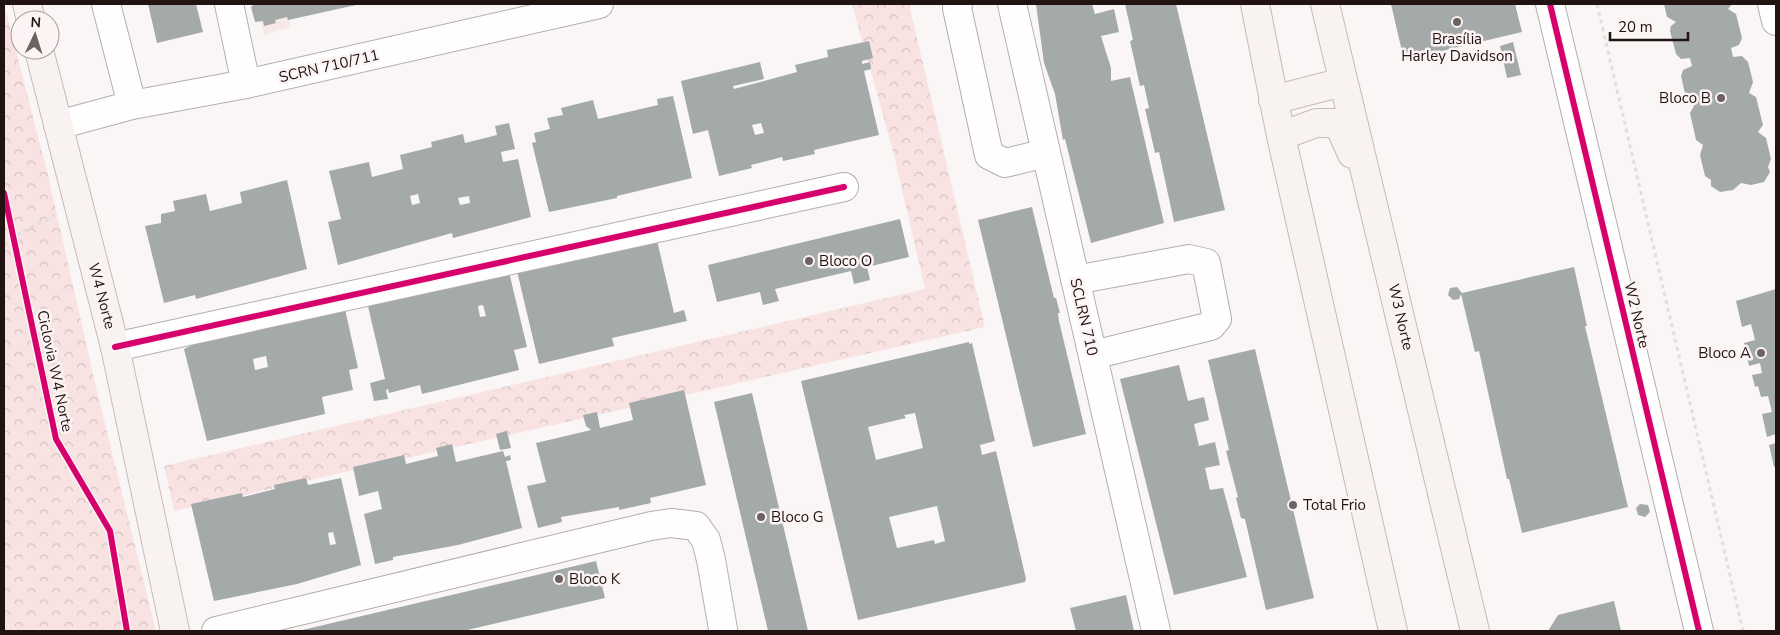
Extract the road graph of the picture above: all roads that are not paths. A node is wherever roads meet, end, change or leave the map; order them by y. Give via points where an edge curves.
1 (106, 4) edge
2 (229, 4) edge
3 (599, 4) edge
4 (958, 4) edge
5 (1012, 4) edge
6 (1255, 4) edge
7 (1325, 4) edge
8 (1550, 4) edge
9 (1772, 4) edge
10 (1776, 21) edge
11 (42, 60) edge
12 (1343, 82) junction
13 (246, 84) junction
14 (1273, 100) junction
15 (132, 105) junction
16 (58, 125) junction
17 (1281, 136) junction
18 (1046, 153) junction
19 (844, 187) dead end
20 (1372, 199) junction
21 (1075, 280) junction
22 (115, 347) junction
23 (1093, 355) junction
24 (723, 629) dead end
25 (175, 631) edge
26 (216, 631) edge
27 (1156, 631) edge
28 (1393, 631) edge
29 (1475, 631) edge
30 (1699, 631) edge

1 - 15 street
2 - 13 street
3 - 13 street, SCRN 710/711
4 - 18 street via 989,155 1005,163
5 - 18 street, SCLRN 710
6 - 14 main road
7 - 12 main road, W3 Norte
8 - 30 street, W2 Norte
9 - 10 street
11 - 16 main road, W4 Norte
12 - 14 main road
12 - 20 main road, W3 Norte
13 - 15 street, SCRN 710/711
14 - 17 main road
15 - 16 street, SCRN 710/711
16 - 22 main road, W4 Norte
17 - 20 main road via 1316,123 1338,123
17 - 28 main road
18 - 21 street, SCLRN 710
19 - 22 street
20 - 29 main road, W3 Norte
21 - 23 street, SCLRN 710
21 - 23 street via 1189,259 1206,263 1217,319 1211,326
22 - 25 main road, W4 Norte
23 - 27 street, SCLRN 710
24 - 26 street via 706,540 696,526 671,523

